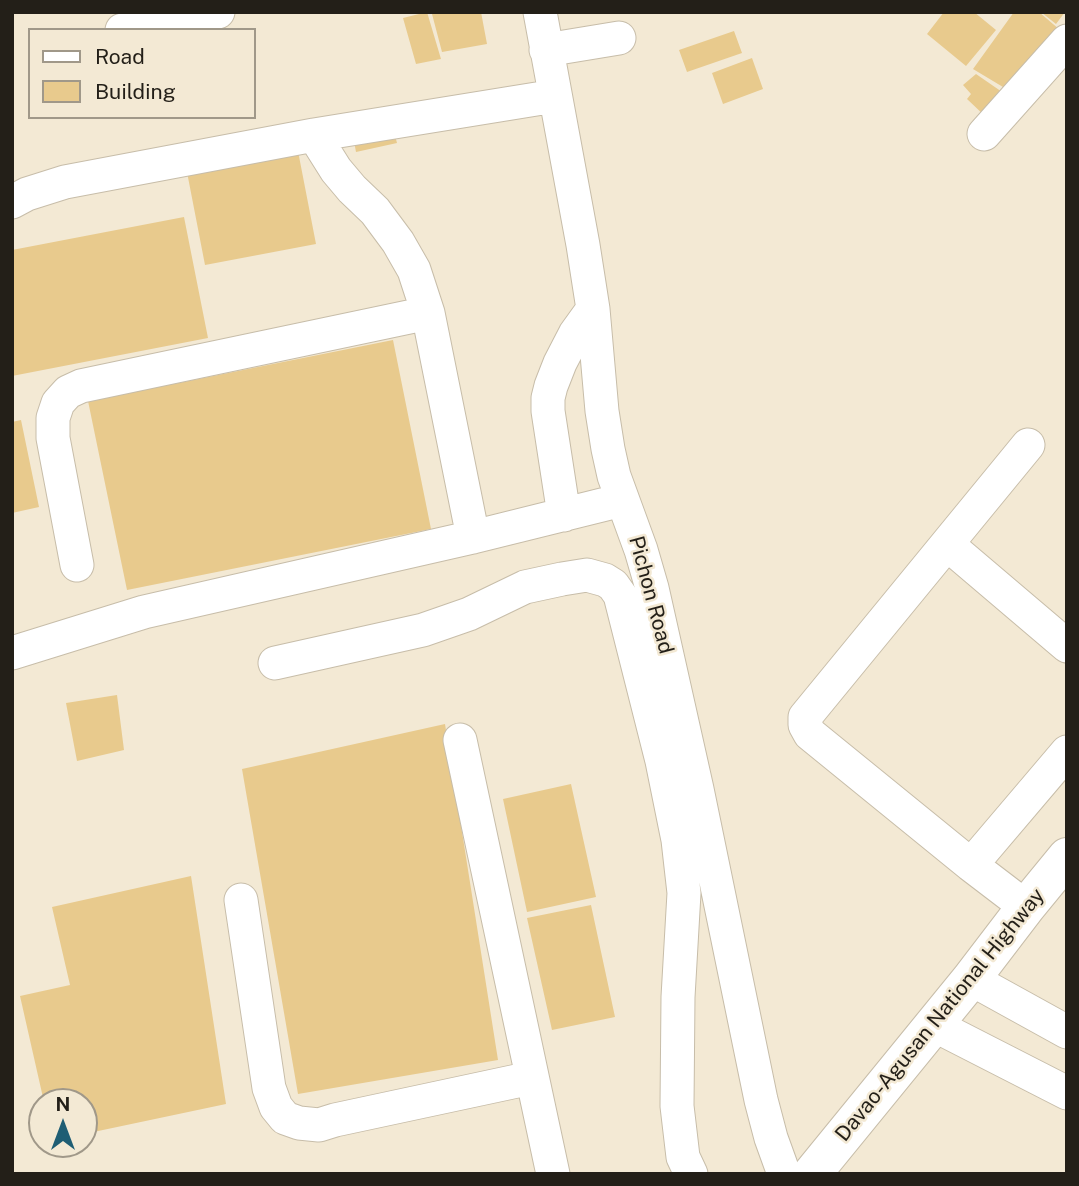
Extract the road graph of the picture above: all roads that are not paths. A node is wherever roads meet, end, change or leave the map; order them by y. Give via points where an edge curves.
1 (218, 12) edge
2 (540, 12) edge
3 (160, 19) edge
4 (129, 28) edge
5 (619, 38) dead end
6 (1067, 41) edge
7 (546, 50) junction
8 (555, 96) junction
9 (984, 134) dead end
10 (314, 135) junction
11 (12, 202) edge
12 (593, 309) junction
13 (428, 313) junction
14 (1028, 445) dead end
15 (622, 500) junction
16 (564, 515) junction
17 (473, 537) junction
18 (947, 544) junction
19 (77, 565) dead end
20 (1067, 646) edge
21 (12, 653) edge
22 (275, 663) dead end
23 (460, 740) dead end
24 (1067, 752) edge
25 (1067, 857) edge
26 (971, 865) junction
27 (241, 900) dead end
28 (1026, 907) junction
29 (971, 979) junction
30 (934, 1025) junction
31 (1067, 1032) edge
32 (531, 1078) junction
33 (1067, 1093) edge
34 (553, 1174) edge
35 (691, 1174) edge
36 (784, 1174) edge
37 (812, 1174) edge

1 - 3 street
2 - 7 street, Pichon Road
3 - 4 street
5 - 7 street
6 - 9 street
7 - 8 street, Pichon Road
8 - 10 street
8 - 12 street, Pichon Road
10 - 11 street via 65,182
10 - 13 street via 336,170 398,242 414,270
12 - 15 street, Pichon Road via 602,411
12 - 16 street via 560,363 548,398
13 - 17 street
13 - 19 street via 81,386 68,393 58,403 53,438
14 - 18 street
15 - 16 street
15 - 36 street, Pichon Road via 652,588 761,1100
16 - 17 street
17 - 21 street via 144,612
18 - 20 street
18 - 26 street via 805,717 805,725 810,734
22 - 35 street via 424,630 550,581 587,575 612,585 620,595 663,761 678,840 684,892 677,1106 683,1157
23 - 32 street
24 - 26 street
25 - 28 main road, Davao-Agusan National Highway
26 - 28 street
27 - 32 street via 269,1088 285,1118 318,1125
28 - 29 main road, Davao-Agusan National Highway
29 - 30 main road, Davao-Agusan National Highway
29 - 31 street
30 - 33 street
30 - 37 main road, Davao-Agusan National Highway
32 - 34 street

